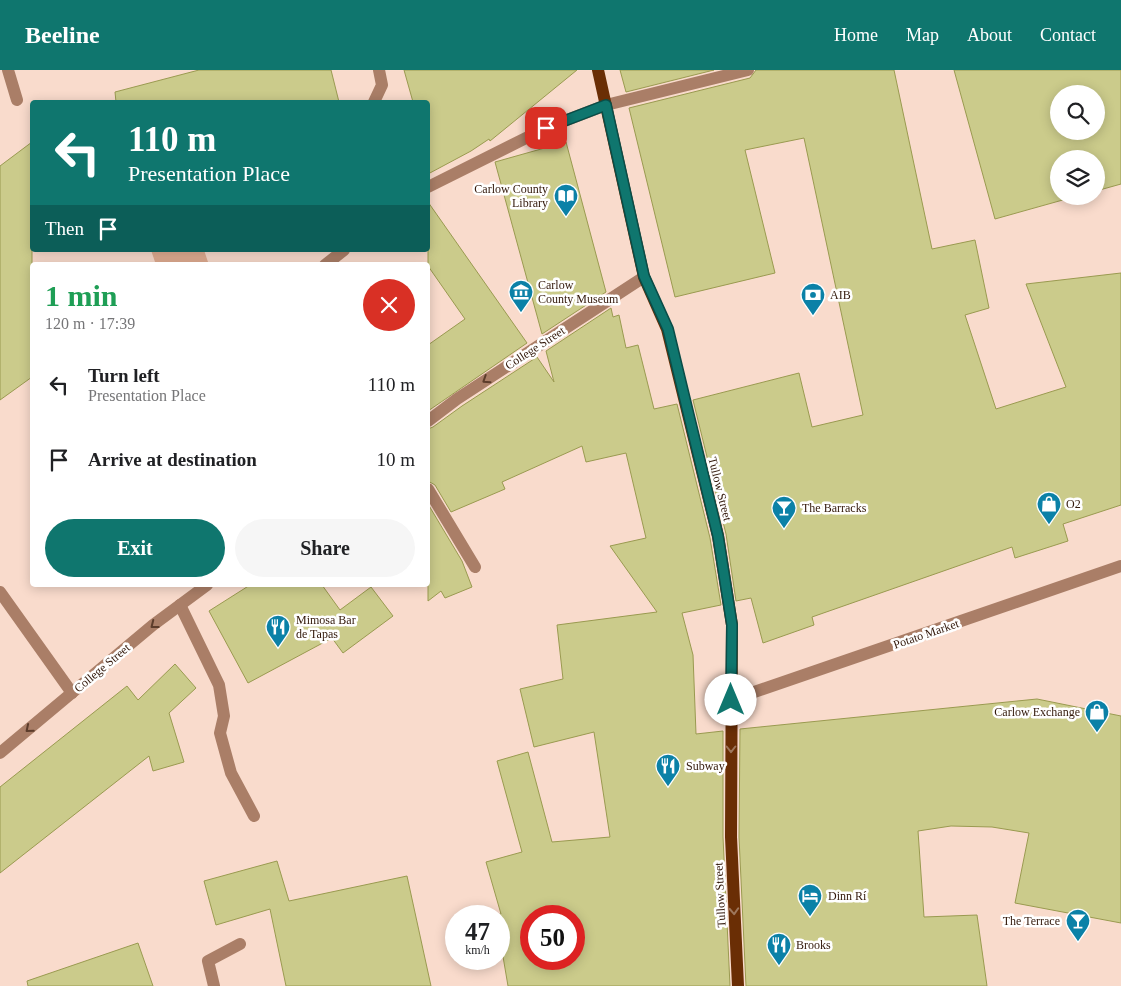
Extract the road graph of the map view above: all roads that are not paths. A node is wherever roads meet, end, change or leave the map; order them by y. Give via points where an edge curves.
1 (8, 70) edge
2 (379, 70) edge
3 (598, 70) edge
4 (748, 70) edge
5 (17, 100) dead end
6 (375, 100) edge
7 (606, 105) junction
8 (430, 186) edge
9 (341, 252) edge
10 (329, 262) edge
11 (644, 276) junction
12 (430, 419) edge
13 (430, 492) edge
14 (1121, 566) edge
15 (475, 567) dead end
16 (204, 587) edge
17 (0, 592) edge
18 (180, 605) junction
19 (72, 693) junction
20 (731, 700) junction
21 (0, 753) edge
22 (254, 816) dead end
23 (240, 944) dead end
24 (214, 986) edge
25 (738, 986) edge

1 - 5 street
2 - 6 street via 382,85
3 - 7 main road, Tullow Street
4 - 7 street
7 - 8 street via 546,128
7 - 11 main road, Tullow Street
9 - 10 street
11 -> 12 street, College Street
11 - 20 main road, Tullow Street via 668,329 718,536 732,625
13 - 15 street
14 - 20 street, Potato Market
16 - 18 street, College Street
17 - 19 street
18 -> 19 street, College Street
18 - 22 street via 219,685 224,716 220,733 229,765
19 -> 21 street, College Street
20 -> 25 main road, Tullow Street via 731,837
23 - 24 street via 208,961

